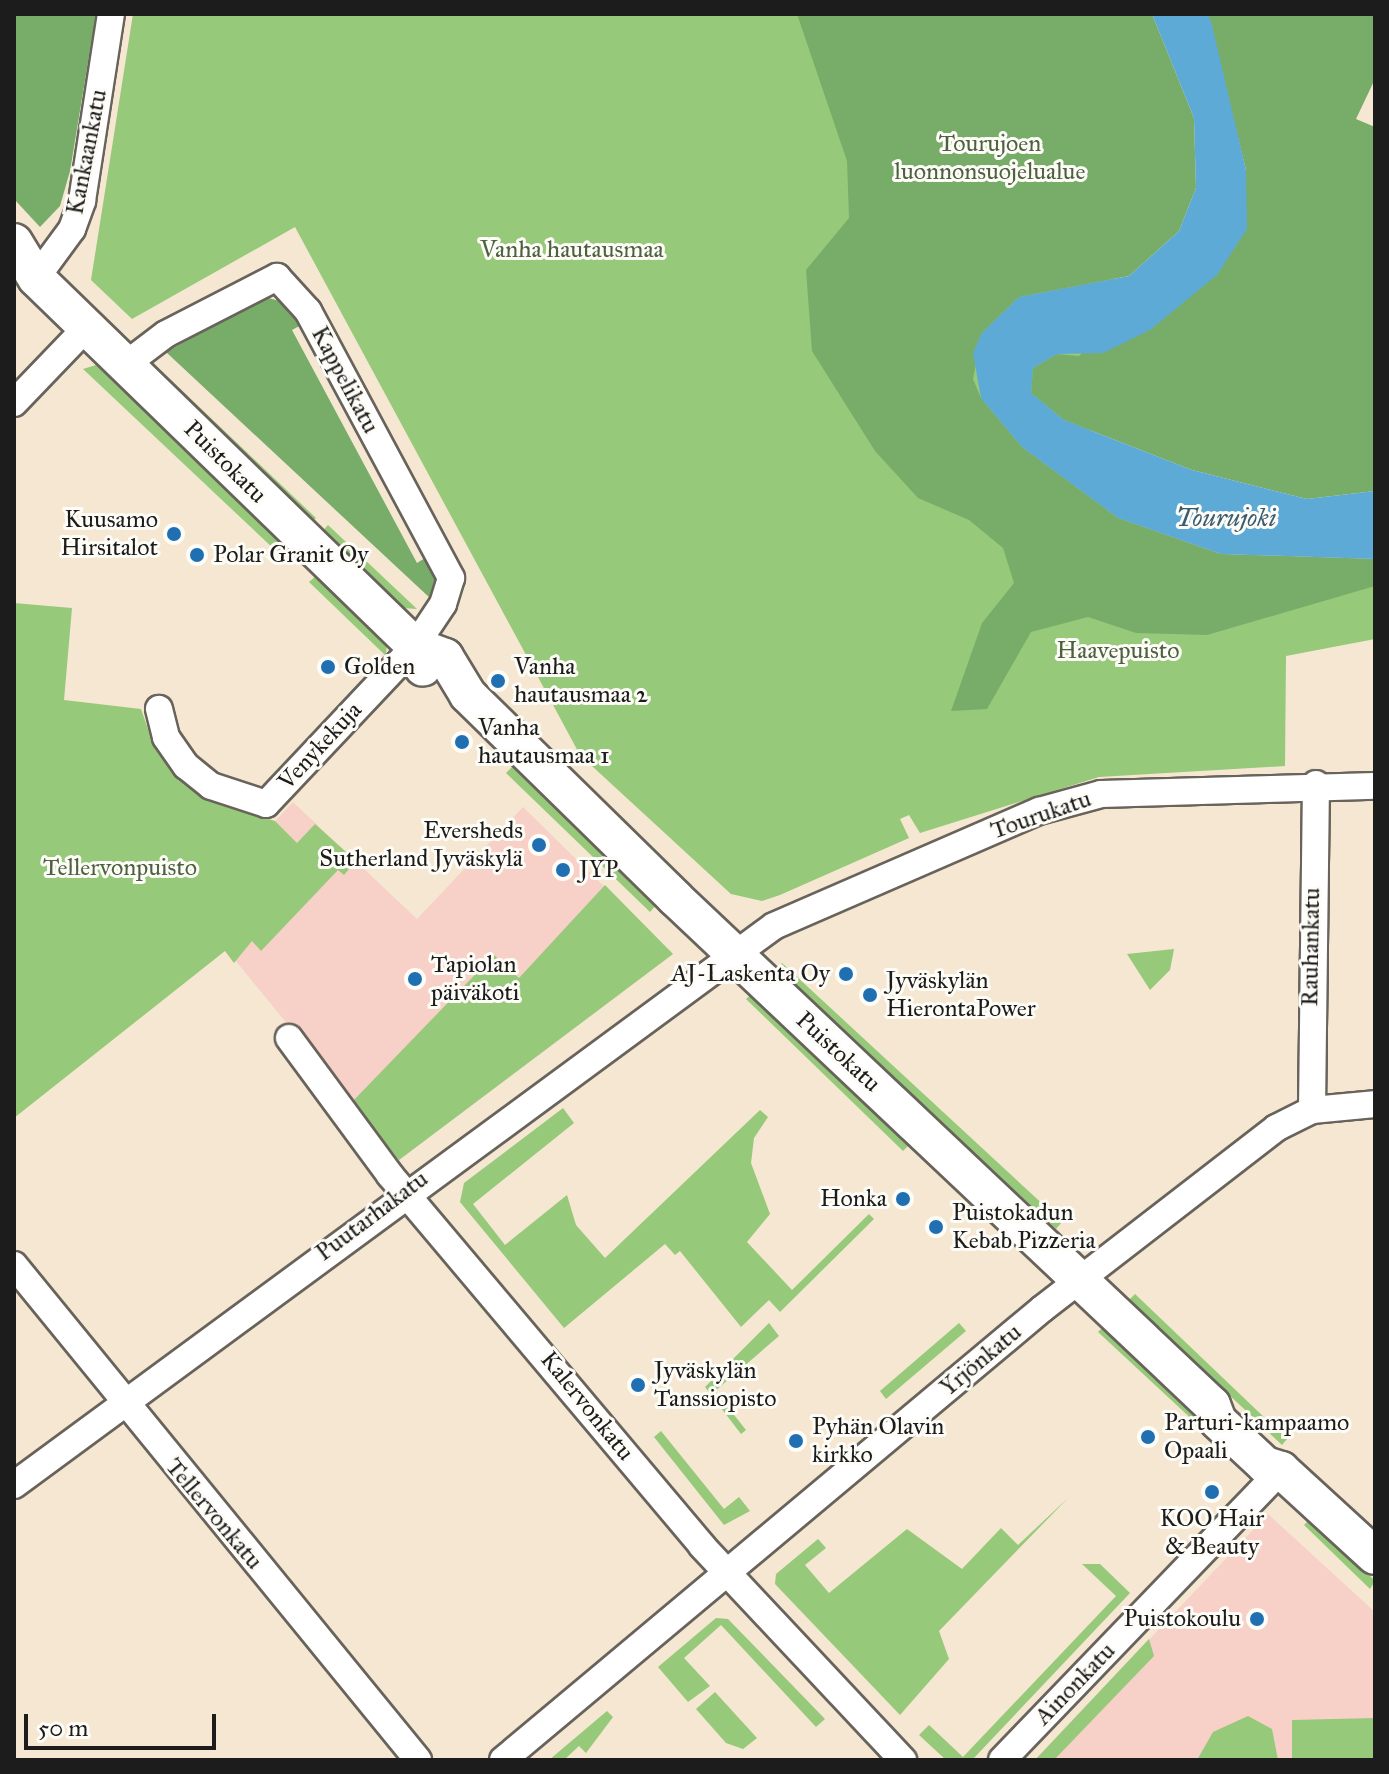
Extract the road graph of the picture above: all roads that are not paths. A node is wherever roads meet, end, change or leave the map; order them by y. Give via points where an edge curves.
1 (111, 14) edge
2 (14, 242) edge
3 (25, 275) edge
4 (86, 328) junction
5 (125, 365) junction
6 (14, 403) edge
7 (415, 646) junction
8 (159, 709) dead end
9 (1316, 784) junction
10 (1375, 786) edge
11 (719, 962) junction
12 (289, 1038) dead end
13 (1375, 1104) edge
14 (1312, 1110) junction
15 (408, 1189) junction
16 (14, 1265) edge
17 (1080, 1279) junction
18 (122, 1403) junction
19 (1281, 1470) junction
20 (14, 1485) edge
21 (1375, 1556) edge
22 (725, 1572) junction
23 (418, 1760) edge
24 (503, 1760) edge
25 (903, 1760) edge
26 (1002, 1760) edge

1 - 3 street, Kankaankatu via 82,201 72,229
2 - 3 main road, Puistokatu
3 - 4 main road, Puistokatu
4 - 5 main road, Puistokatu
4 - 6 street
5 - 7 main road, Puistokatu
5 - 7 street, Kappelikatu via 166,334 277,277 308,311 451,578 443,604
7 - 8 street, Venykekuja via 266,804 211,786 186,766 166,737
7 - 11 main road, Puistokatu via 445,657 468,695
9 - 10 street, Tourukatu
9 - 11 street, Tourukatu via 1130,790 1039,811 774,926
9 - 14 street, Rauhankatu
11 - 15 street, Puutarhakatu
11 - 17 main road, Puistokatu
12 - 15 street, Kalervonkatu via 316,1081
13 - 14 street, Yrjönkatu
14 - 17 street, Yrjönkatu via 1276,1128
15 - 18 street, Puutarhakatu
15 - 22 street, Kalervonkatu
16 - 18 street, Tellervonkatu
17 - 19 main road, Puistokatu via 1212,1405 1238,1418 1275,1454
17 - 22 street, Yrjönkatu
18 - 20 street, Puutarhakatu
18 - 23 street, Tellervonkatu
19 - 21 main road, Puistokatu
19 - 26 street, Ainonkatu
22 - 24 street, Yrjönkatu
22 - 25 street, Kalervonkatu

